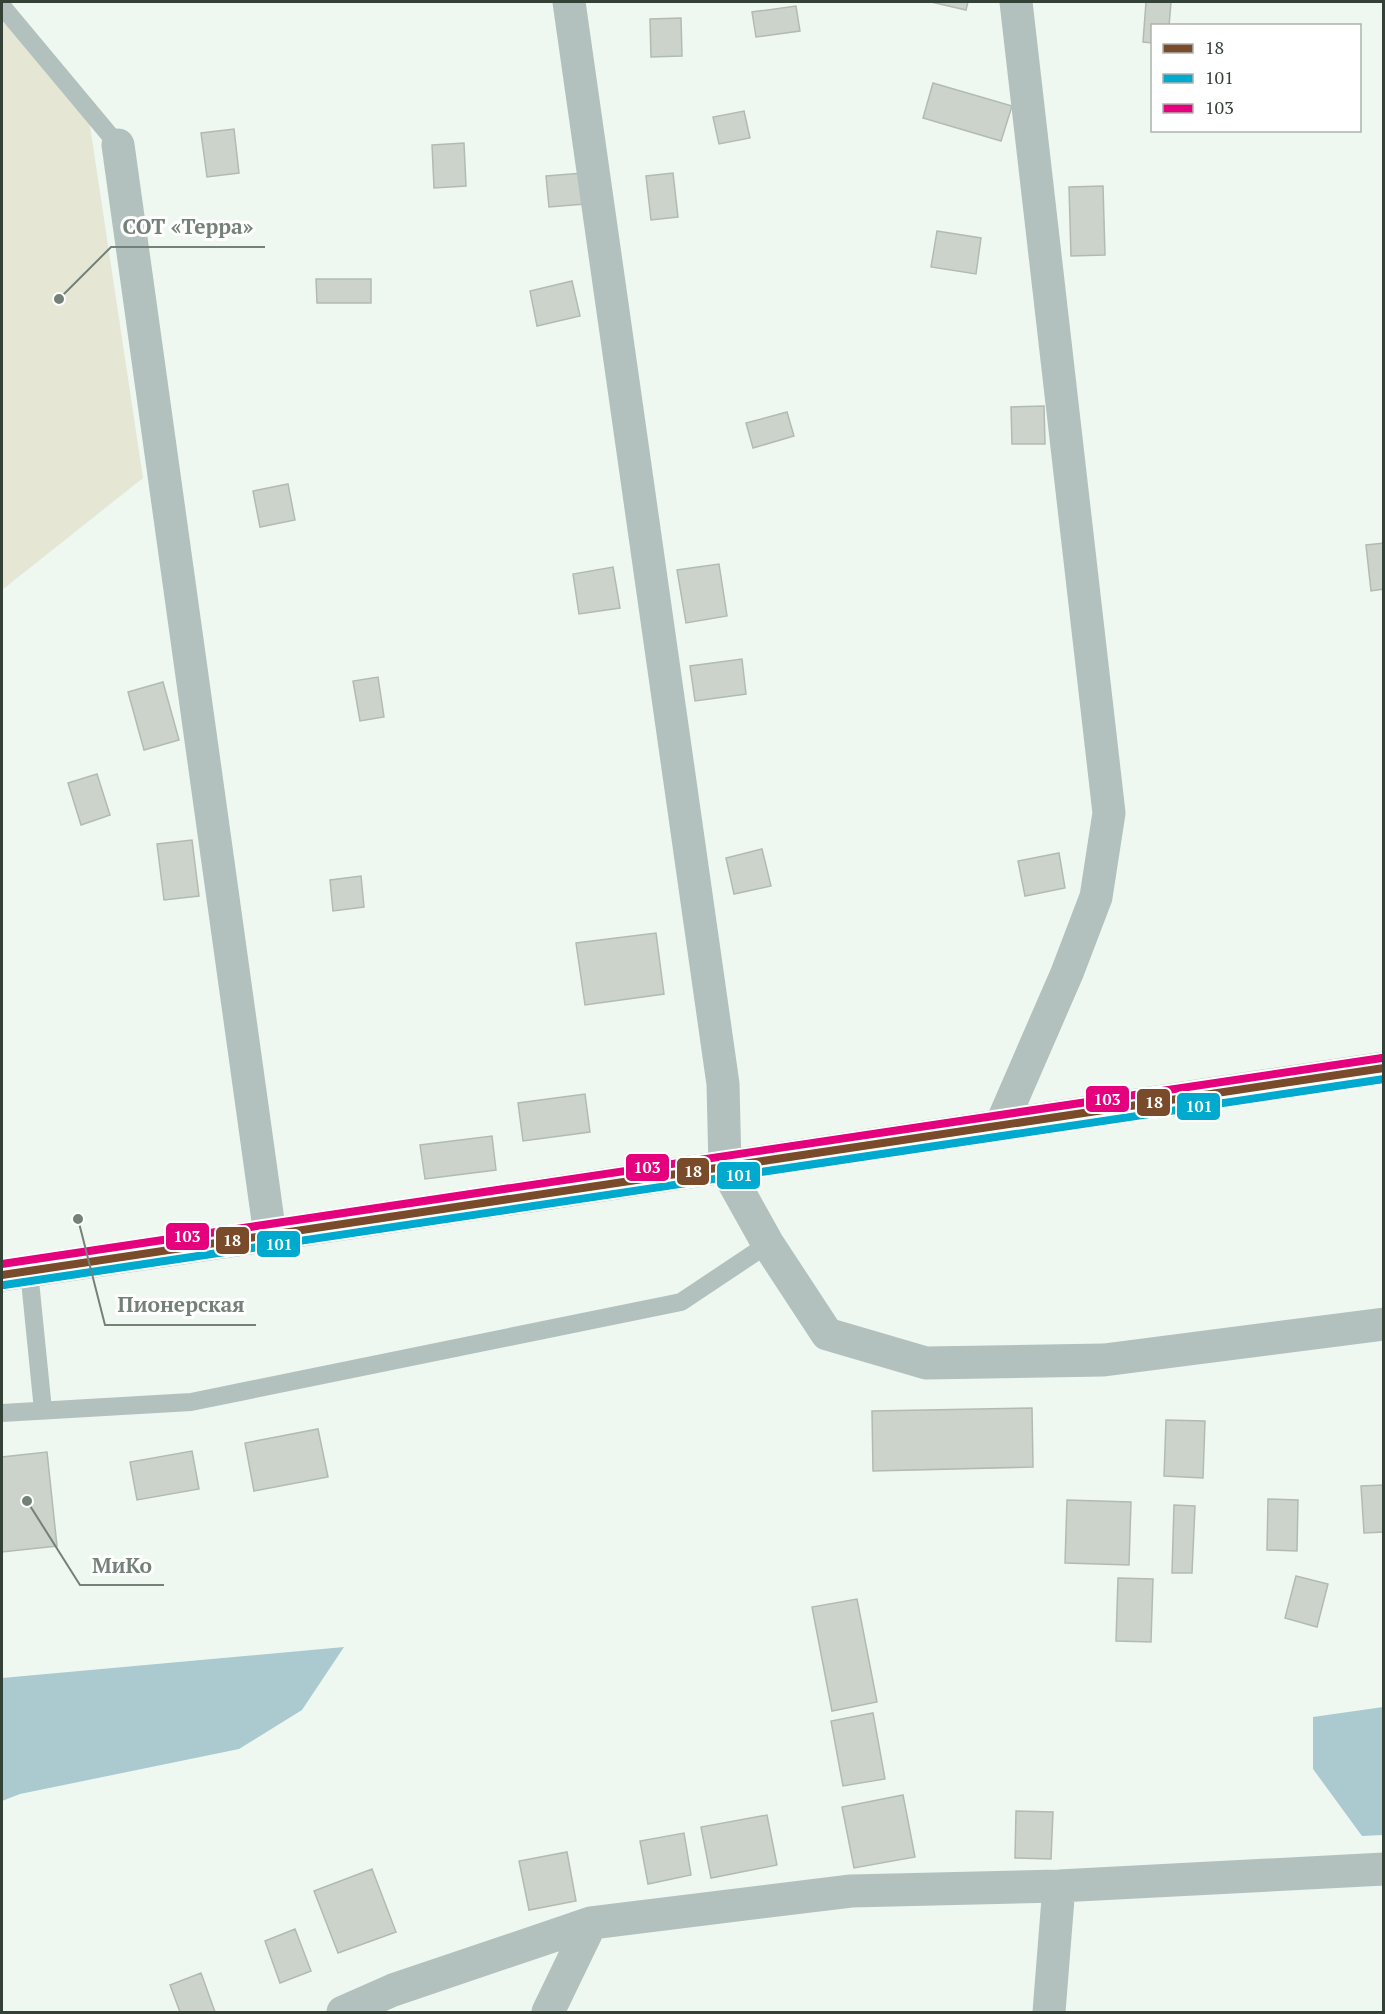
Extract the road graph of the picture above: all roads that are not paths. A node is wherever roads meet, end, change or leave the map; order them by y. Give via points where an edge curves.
1 (569, 2) edge
2 (1016, 2) edge
3 (2, 6) edge
4 (118, 145) joint
5 (1383, 1068) edge
6 (1000, 1125) junction
7 (725, 1167) junction
8 (270, 1235) junction
9 (768, 1244) junction
10 (15, 1273) edge
11 (1383, 1324) edge
12 (43, 1410) junction
13 (2, 1413) edge
14 (1383, 1869) edge
15 (1059, 1886) junction
16 (591, 1923) junction
17 (343, 2013) edge
18 (548, 2013) edge
19 (1049, 2013) edge

1 - 7 street via 723,1084
2 - 6 street via 1109,813 1096,897
3 - 4 lane
4 - 8 street
5 - 6 main road
6 - 7 main road
7 - 8 main road
7 - 9 street
8 - 10 main road
9 - 11 street via 828,1334 926,1363 1104,1360
9 - 12 lane via 681,1302 191,1402
10 - 12 lane
12 - 13 lane
14 - 15 street
15 - 16 street via 851,1891
15 - 19 street
16 - 17 street via 393,1990
16 - 18 street

